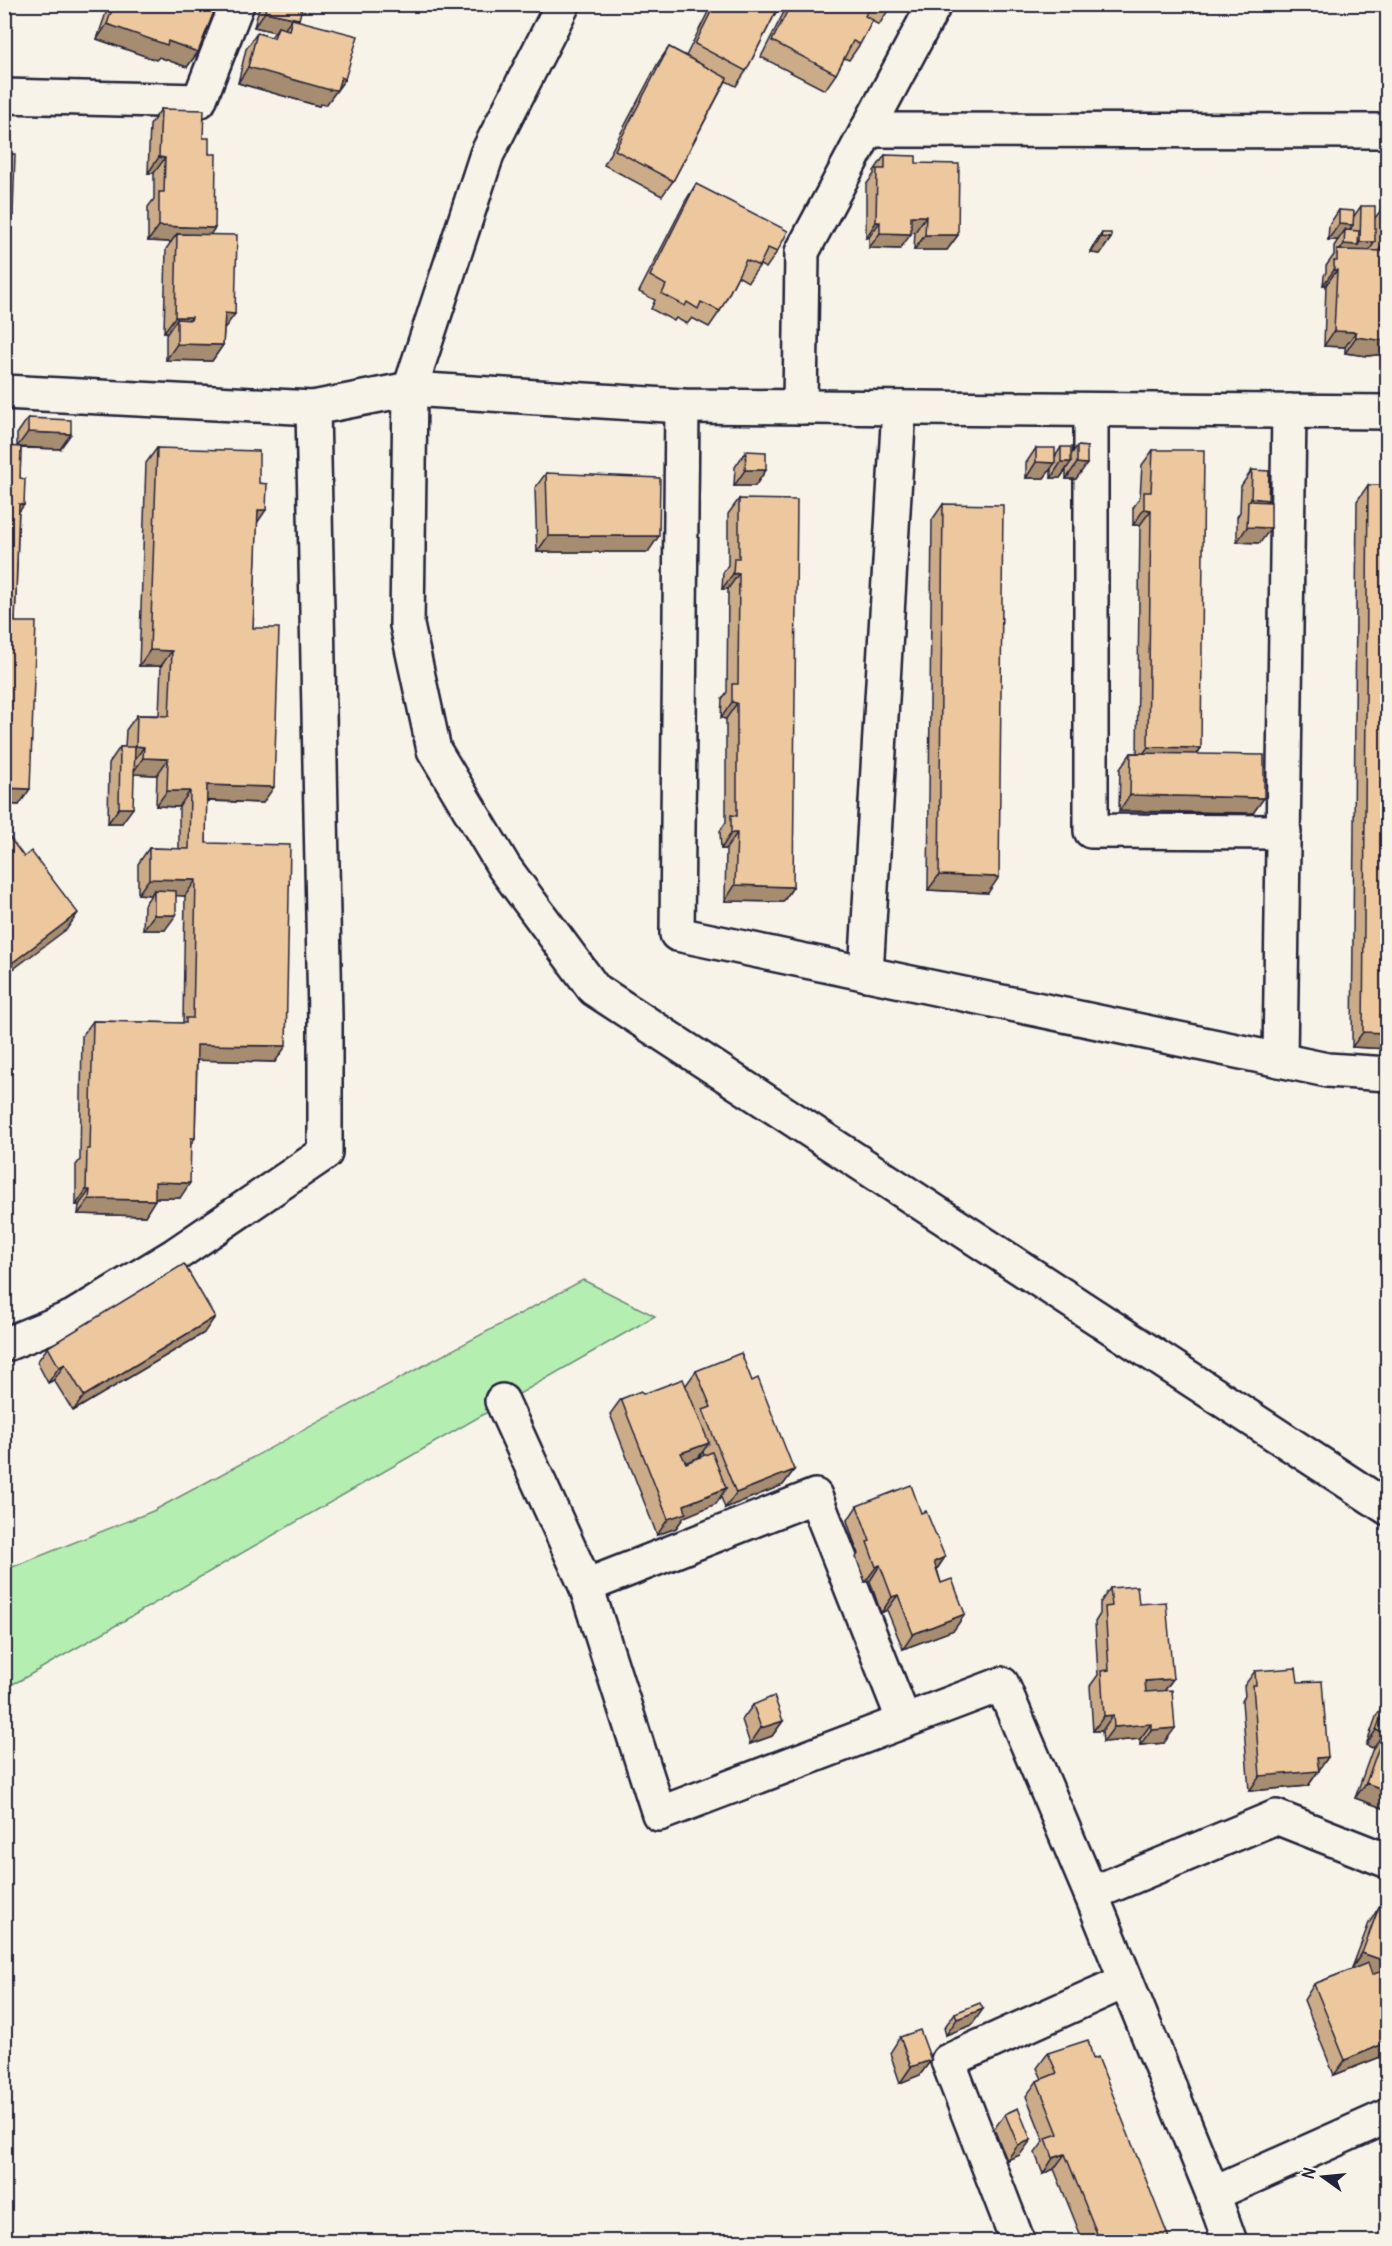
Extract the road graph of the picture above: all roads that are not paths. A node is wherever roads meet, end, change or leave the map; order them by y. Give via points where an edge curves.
1 (237, 4) edge
2 (563, 4) edge
3 (932, 5) edge
4 (4, 96) edge
5 (867, 129) junction
6 (1388, 131) edge
7 (410, 389) junction
8 (4, 393) edge
9 (682, 406) junction
10 (800, 407) junction
11 (313, 408) junction
12 (898, 408) junction
13 (1091, 410) junction
14 (1289, 411) junction
15 (1388, 412) edge
16 (1284, 832) junction
17 (866, 974) junction
18 (1280, 1060) junction
19 (1388, 1074) edge
20 (4, 1345) edge
21 (502, 1401) dead end
22 (1388, 1508) edge
23 (586, 1586) junction
24 (904, 1721) junction
25 (1388, 1861) edge
26 (1091, 1894) junction
27 (1126, 1981) junction
28 (1388, 2116) edge
29 (1213, 2194) junction
30 (1018, 2241) edge
31 (1230, 2241) edge

1 - 4 street via 199,101
2 - 7 street via 487,154
3 - 5 street
5 - 6 street
5 - 10 street via 802,252
7 - 9 street
7 - 11 street
7 - 22 street via 407,625 434,750 504,867 594,989
8 - 11 street
9 - 10 street
9 - 17 street via 677,934
10 - 12 street
11 - 20 street via 325,1153 175,1255 73,1317
12 - 13 street
12 - 17 street
13 - 14 street
13 - 16 street via 1091,831
14 - 15 street
14 - 16 street
16 - 18 street
17 - 18 street
18 - 19 street via 1327,1070
21 - 23 street
23 - 24 street via 815,1496
23 - 24 street via 659,1814
24 - 26 street via 1002,1684
25 - 26 street via 1276,1817
26 - 27 street
27 - 29 street
27 - 30 street via 948,2061
28 - 29 street
29 - 31 street

